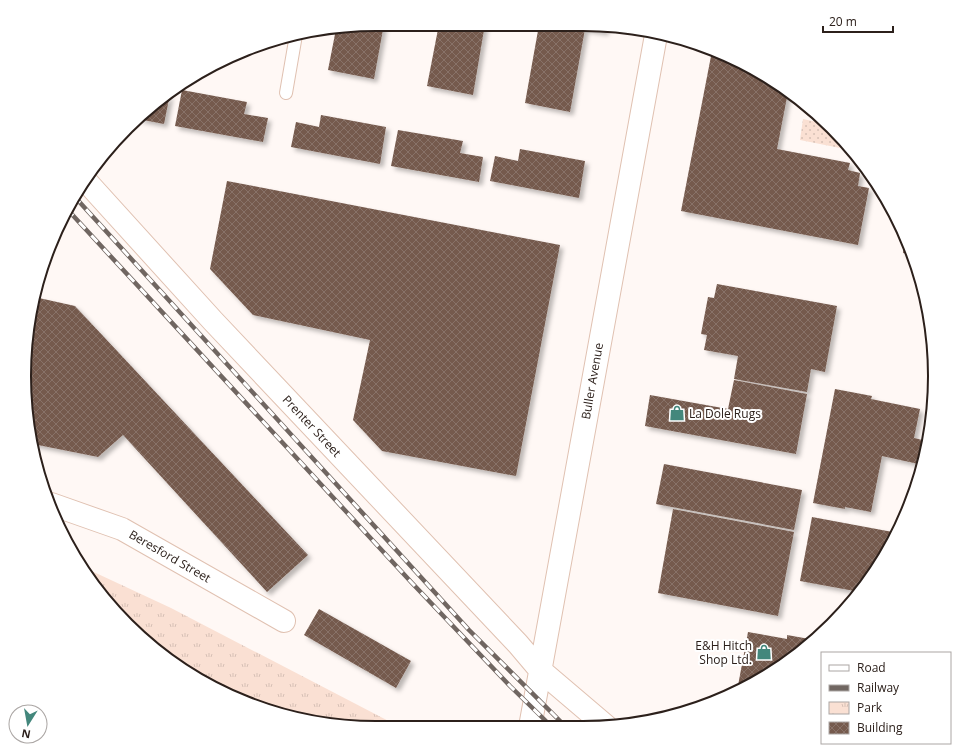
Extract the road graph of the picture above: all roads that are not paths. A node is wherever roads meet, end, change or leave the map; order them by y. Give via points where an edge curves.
1 (655, 39) edge
2 (295, 41) edge
3 (286, 93) dead end
4 (89, 184) edge
5 (56, 506) edge
6 (284, 621) dead end
7 (540, 670) junction
8 (600, 720) edge
9 (531, 721) edge

1 - 7 street, Buller Avenue
2 - 3 lane
4 - 7 street, Prenter Street via 213,321
5 - 6 street, Beresford Street via 122,529
7 - 8 street
7 - 9 street, Buller Avenue

